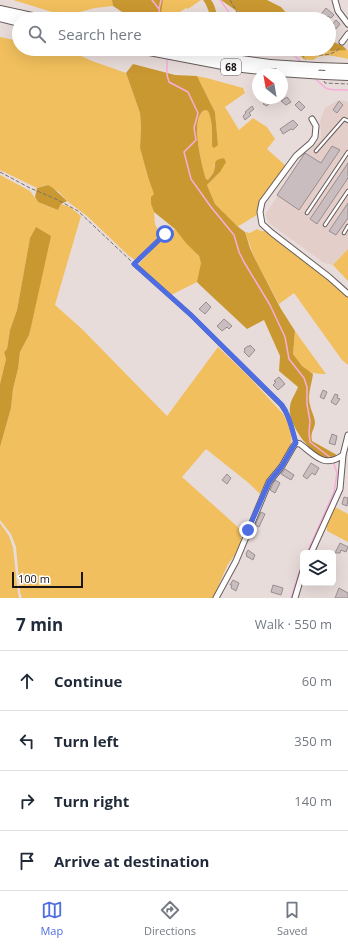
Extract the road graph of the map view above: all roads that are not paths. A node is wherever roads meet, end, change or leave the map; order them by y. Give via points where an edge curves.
1 (335, 0) edge
2 (0, 10) edge
3 (12, 13) edge
4 (0, 17) edge
5 (12, 20) edge
6 (348, 24) edge
7 (348, 34) edge
8 (342, 42) road end
9 (192, 56) edge
10 (197, 56) edge
11 (348, 68) edge
12 (348, 76) edge
13 (312, 118) dead end
14 (348, 121) edge
15 (316, 151) dead end
16 (348, 152) edge
17 (348, 191) edge
18 (307, 213) dead end
19 (325, 225) dead end
20 (348, 226) edge
21 (166, 229) dead end
22 (344, 233) dead end
23 (348, 294) edge
24 (348, 435) edge
25 (296, 443) junction
26 (343, 455) junction
27 (348, 459) edge
28 (312, 550) edge
29 (300, 581) edge
30 (216, 598) edge
31 (295, 598) edge

1 - 6 street via 338,11
2 - 3 highway
4 - 5 highway
7 - 8 street
9 - 12 highway, 68, bridge via 233,67
10 - 11 highway, 68, bridge via 270,64
13 - 23 street via 316,126 315,137 296,156 262,202 262,224
14 - 15 lane via 344,119
16 - 18 lane
17 - 19 lane
20 - 22 lane
21 - 25 lane via 165,234 134,264 191,315 282,405
24 - 26 street
25 - 26 street via 318,458 330,462
25 - 30 street via 269,482 236,561
26 - 27 street
26 - 28 street via 340,489
29 - 31 street

